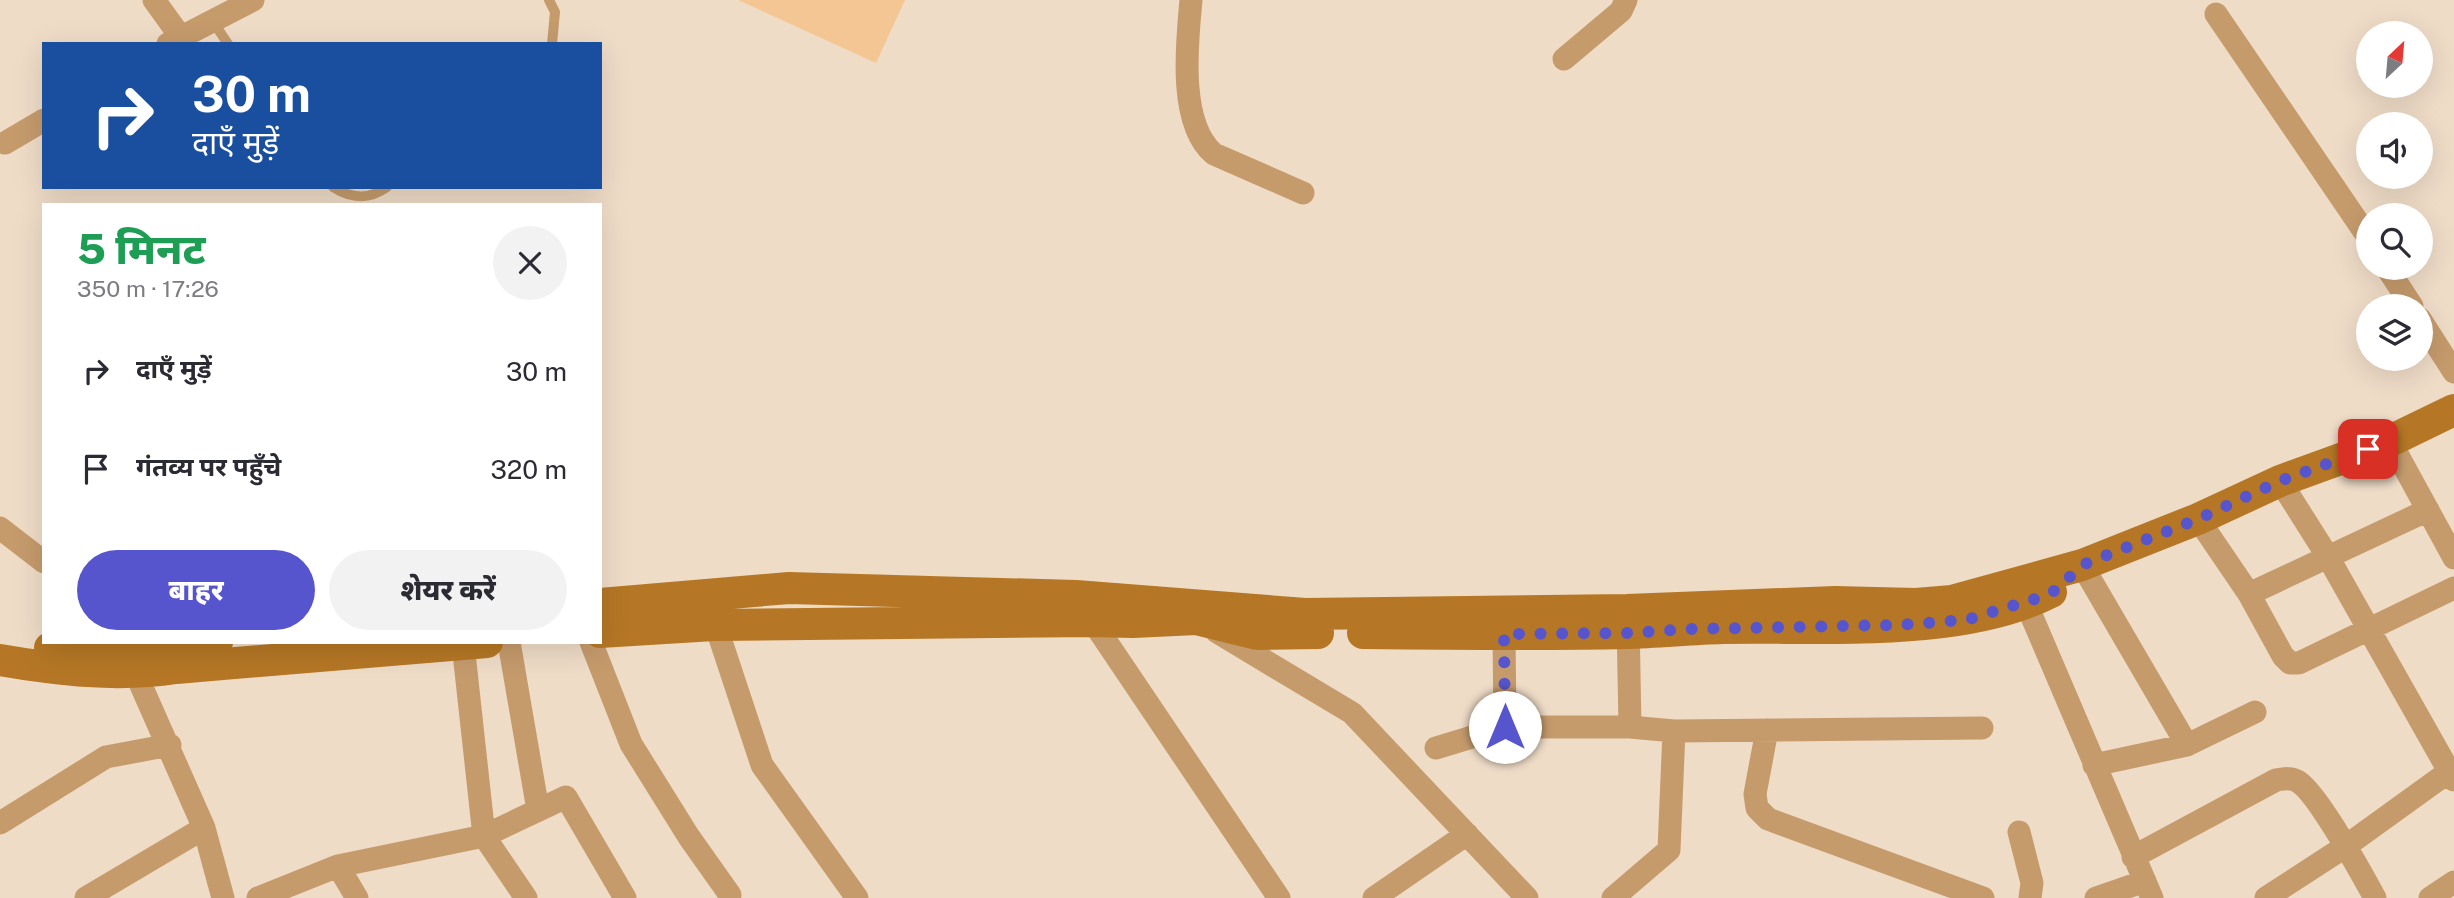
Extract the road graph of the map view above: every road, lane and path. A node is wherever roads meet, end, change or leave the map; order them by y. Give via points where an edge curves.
1 (154, 0) edge
2 (253, 0) edge
3 (549, 0) edge
4 (1191, 0) edge
5 (1626, 0) edge
6 (2216, 14) dead end
7 (212, 20) junction
8 (174, 40) edge
9 (227, 42) edge
10 (552, 42) edge
11 (1564, 59) dead end
12 (42, 121) edge
13 (5, 143) dead end
14 (336, 189) edge
15 (384, 189) edge
16 (1303, 193) dead end
17 (2356, 219) edge
18 (2433, 339) edge
19 (2454, 372) edge
20 (2454, 410) edge
21 (2390, 441) junction
22 (2280, 481) junction
23 (2428, 510) junction
24 (2198, 519) junction
25 (0, 528) edge
26 (2328, 557) junction
27 (2454, 558) edge
28 (42, 560) edge
29 (2082, 565) junction
30 (2454, 588) edge
31 (708, 593) junction
32 (2249, 594) junction
33 (2026, 603) junction
34 (602, 604) edge
35 (1084, 608) junction
36 (1953, 611) junction
37 (1195, 612) junction
38 (1628, 622) junction
39 (714, 625) junction
40 (2369, 629) junction
41 (602, 632) edge
42 (1504, 634) junction
43 (0, 643) edge
44 (204, 644) edge
45 (463, 644) edge
46 (475, 644) edge
47 (509, 644) edge
48 (592, 644) edge
49 (132, 655) edge
50 (0, 660) edge
51 (2255, 712) dead end
52 (1505, 727) junction
53 (1630, 727) junction
54 (1982, 728) dead end
55 (1767, 730) junction
56 (1674, 731) junction
57 (170, 745) junction
58 (2187, 745) junction
59 (1436, 748) dead end
60 (2094, 765) junction
61 (2452, 773) edge
62 (538, 810) junction
63 (0, 823) edge
64 (204, 828) junction
65 (2019, 832) dead end
66 (1467, 834) junction
67 (484, 836) junction
68 (2346, 846) junction
69 (2133, 857) junction
70 (338, 866) junction
71 (2454, 882) edge
72 (2148, 890) edge
73 (730, 895) dead end
74 (220, 897) edge
75 (86, 898) edge
76 (258, 898) edge
77 (357, 898) edge
78 (526, 898) edge
79 (625, 898) edge
80 (857, 898) edge
81 (1279, 898) edge
82 (1374, 898) edge
83 (1527, 898) edge
84 (1613, 898) edge
85 (1983, 898) edge
86 (2029, 898) edge
87 (2096, 898) edge
88 (2266, 898) edge
89 (2375, 898) edge
90 (2430, 898) edge

1 - 8 street
2 - 7 street
3 - 10 lane via 555,12
4 - 16 street via 1189,95 1197,134 1214,154
5 - 11 street via 1621,11
6 - 17 street
7 - 8 street
7 - 9 lane
12 - 13 street
14 - 15 lane via 362,198
18 - 19 street
20 - 21 street
21 - 22 street
21 - 23 street
22 - 24 street
22 - 26 street
23 - 26 street
23 - 27 street
24 - 29 street
24 - 32 street
25 - 28 street
26 - 32 street
26 - 40 street
29 - 33 street via 2056,590
29 - 36 street
29 - 58 street
30 - 40 street
31 - 34 street
31 - 35 street via 862,589
31 - 39 street
32 - 40 street via 2290,663 2299,663
33 - 36 street via 1966,620
33 - 60 street
35 - 37 street via 1133,622
35 - 39 street
35 - 81 street
36 - 38 street via 1916,604 1835,602
37 - 38 street
37 - 42 street via 1257,634
37 - 66 street via 1352,713
38 - 42 street
38 - 53 street
39 - 41 street
39 - 80 street via 762,765
40 - 61 street
42 - 52 street
43 - 49 street
44 - 49 street
45 - 49 street via 176,668
46 - 67 street
47 - 62 street
48 - 73 street via 631,744
49 - 50 street via 62,670
49 - 57 street
51 - 58 street
52 - 53 street
52 - 59 street
53 - 56 street
54 - 55 street
55 - 56 street
55 - 85 street via 1755,794 1758,808 1768,819
56 - 84 street via 1669,850
57 - 63 street via 106,757
57 - 64 street
58 - 60 street
60 - 69 street
61 - 68 street
62 - 67 street
62 - 79 street via 566,797
64 - 74 street
64 - 75 street
65 - 86 street via 2032,883
66 - 82 street
66 - 83 street
67 - 70 street
67 - 78 street
68 - 69 street via 2305,786 2288,778 2276,780
68 - 88 street
68 - 89 street
69 - 72 street
70 - 76 street
70 - 77 street
71 - 90 street
72 - 87 street

